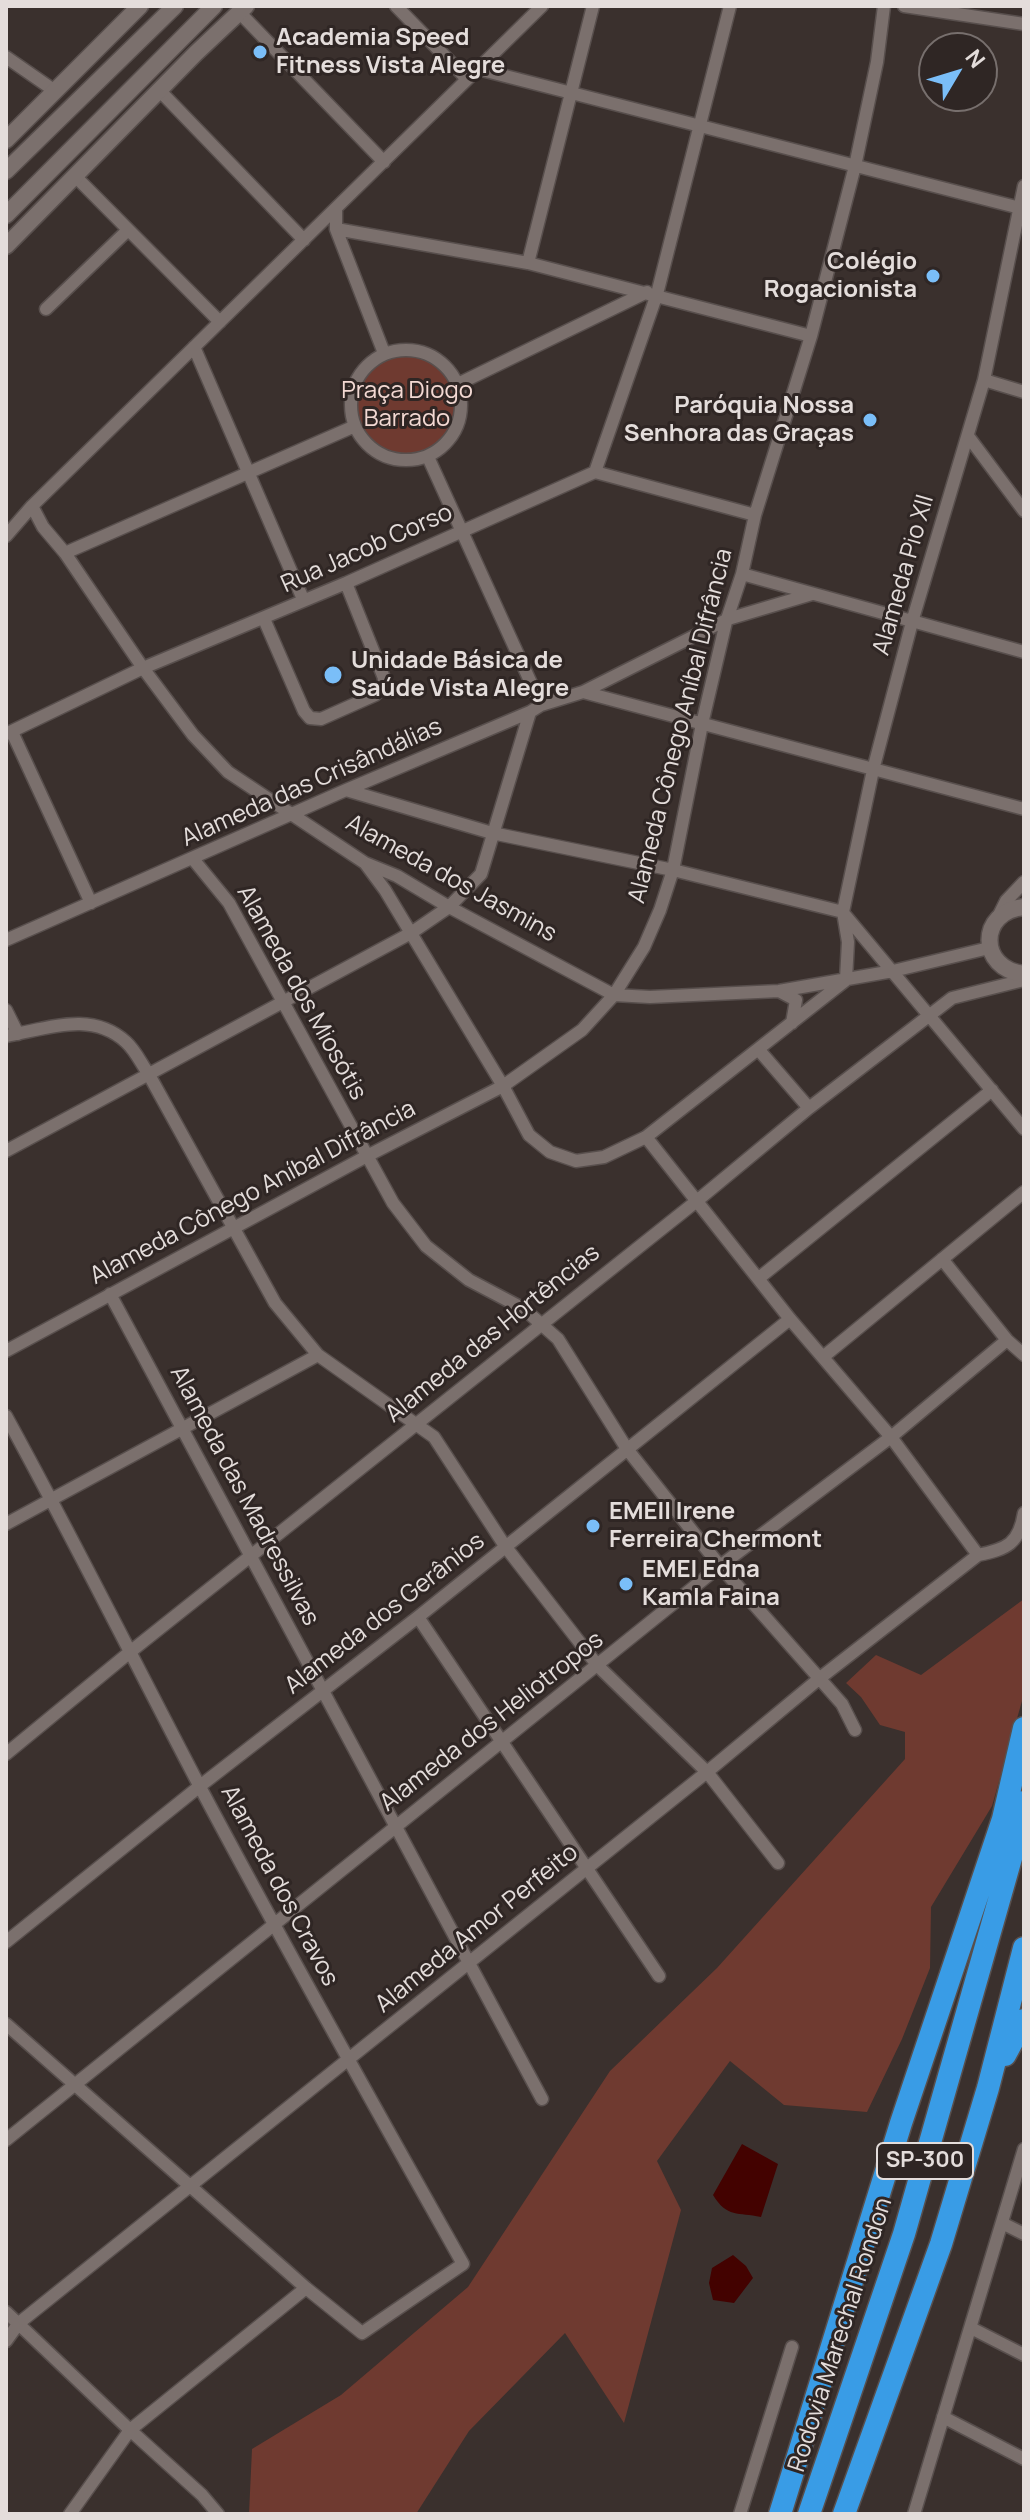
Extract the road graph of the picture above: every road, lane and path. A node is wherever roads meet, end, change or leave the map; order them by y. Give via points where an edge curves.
1 (140, 6) edge
2 (175, 6) edge
3 (214, 6) edge
4 (396, 6) edge
5 (542, 6) edge
6 (593, 6) edge
7 (730, 6) edge
8 (884, 6) edge
9 (904, 6) edge
10 (243, 9) edge
11 (1024, 24) edge
12 (134, 45) junction
13 (6, 57) edge
14 (152, 69) junction
15 (478, 69) junction
16 (104, 74) junction
17 (467, 79) junction
18 (55, 91) junction
19 (160, 91) junction
20 (571, 93) junction
21 (124, 96) junction
22 (700, 126) junction
23 (6, 140) edge
24 (66, 155) junction
25 (384, 162) junction
26 (855, 166) junction
27 (6, 171) edge
28 (75, 176) junction
29 (1024, 186) edge
30 (336, 208) junction
31 (1022, 209) edge
32 (6, 215) edge
33 (31, 223) junction
34 (336, 229) junction
35 (128, 230) junction
36 (304, 240) junction
37 (6, 246) edge
38 (528, 263) junction
39 (652, 293) junction
40 (46, 309) dead end
41 (220, 322) junction
42 (811, 336) junction
43 (194, 347) junction
44 (384, 353) junction
45 (984, 380) junction
46 (458, 384) junction
47 (1024, 392) edge
48 (355, 426) junction
49 (968, 436) junction
50 (428, 457) junction
51 (595, 472) junction
52 (250, 473) junction
53 (32, 506) junction
54 (1024, 511) edge
55 (755, 515) junction
56 (462, 531) junction
57 (6, 536) edge
58 (65, 553) junction
59 (742, 574) junction
60 (346, 583) junction
61 (812, 594) junction
62 (303, 599) junction
63 (264, 619) junction
64 (728, 619) junction
65 (912, 622) junction
66 (1024, 652) edge
67 (143, 668) junction
68 (583, 692) junction
69 (535, 708) junction
70 (702, 724) junction
71 (9, 733) edge
72 (873, 770) junction
73 (346, 790) junction
74 (1024, 809) edge
75 (292, 814) junction
76 (492, 833) junction
77 (193, 859) junction
78 (365, 863) junction
79 (673, 870) junction
80 (397, 876) junction
81 (1024, 882) edge
82 (385, 890) junction
83 (91, 903) junction
84 (449, 907) junction
85 (1024, 907) edge
86 (843, 912) junction
87 (998, 917) junction
88 (411, 933) junction
89 (6, 940) edge
90 (989, 948) junction
91 (893, 971) junction
92 (1024, 977) edge
93 (846, 979) junction
94 (779, 991) junction
95 (614, 995) junction
96 (284, 1003) junction
97 (6, 1010) edge
98 (931, 1015) junction
99 (792, 1023) junction
100 (12, 1035) edge
101 (758, 1049) junction
102 (148, 1073) junction
103 (503, 1086) junction
104 (992, 1090) junction
105 (809, 1108) junction
106 (1024, 1129) edge
107 (646, 1137) junction
108 (6, 1151) edge
109 (367, 1156) junction
110 (1024, 1192) edge
111 (698, 1200) junction
112 (232, 1229) junction
113 (942, 1259) junction
114 (759, 1278) junction
115 (110, 1294) junction
116 (790, 1319) junction
117 (541, 1324) junction
118 (1007, 1340) junction
119 (6, 1351) edge
120 (318, 1355) junction
121 (1024, 1355) edge
122 (823, 1357) junction
123 (6, 1416) edge
124 (417, 1424) junction
125 (184, 1428) junction
126 (891, 1437) junction
127 (627, 1449) junction
128 (52, 1500) junction
129 (1024, 1513) edge
130 (6, 1524) edge
131 (505, 1546) junction
132 (978, 1555) junction
133 (251, 1556) junction
134 (720, 1566) junction
135 (418, 1617) junction
136 (130, 1652) junction
137 (598, 1666) junction
138 (820, 1678) junction
139 (323, 1692) junction
140 (1024, 1728) edge
141 (855, 1730) dead end
142 (500, 1742) junction
143 (6, 1754) edge
144 (707, 1772) junction
145 (200, 1786) junction
146 (1024, 1802) edge
147 (396, 1826) junction
148 (778, 1863) dead end
149 (587, 1869) junction
150 (275, 1925) junction
151 (6, 1942) edge
152 (1024, 1948) edge
153 (468, 1964) junction
154 (659, 1976) dead end
155 (1024, 2020) edge
156 (6, 2024) edge
157 (348, 2061) junction
158 (74, 2086) junction
159 (988, 2088) junction
160 (542, 2099) dead end
161 (6, 2140) edge
162 (1024, 2149) edge
163 (191, 2188) junction
164 (1002, 2223) junction
165 (1024, 2234) edge
166 (306, 2288) junction
167 (6, 2312) edge
168 (19, 2323) junction
169 (971, 2328) junction
170 (6, 2341) edge
171 (792, 2347) dead end
172 (1024, 2355) edge
173 (943, 2417) junction
174 (130, 2430) junction
175 (1024, 2459) edge
176 (918, 2513) edge
177 (70, 2514) edge
178 (218, 2514) edge
179 (740, 2514) edge
180 (780, 2514) edge
181 (809, 2514) edge
182 (844, 2514) edge

1 - 18 main road
2 - 12 main road
3 - 14 main road
4 - 17 street
5 - 15 street
6 - 20 street
7 - 22 street
8 - 26 street, Alameda Cônego Aníbal Difrância
9 - 11 street
10 - 19 main road
10 - 25 street
12 - 14 main road via 139,64
12 - 16 main road
13 - 18 street
14 - 21 main road
15 - 17 street
15 - 20 street
16 - 21 main road via 123,80
16 - 27 main road
17 - 25 street
18 - 23 main road
19 - 28 main road
19 - 36 street
20 - 22 street
20 - 38 street
21 - 24 main road
22 - 26 street
22 - 39 street
24 - 32 main road
24 - 33 main road
25 - 30 street
26 - 31 street
26 - 42 street, Alameda Cônego Aníbal Difrância
28 - 33 main road
28 - 35 street
29 - 31 street, Alameda Pio XII
30 - 34 street
30 - 36 street
31 - 45 street, Alameda Pio XII
33 - 37 main road
34 - 38 street
34 - 44 street
35 - 40 street
35 - 41 street
36 - 41 street
38 - 39 street
39 - 42 street
39 - 46 street
39 - 51 street
41 - 43 street
42 - 55 street, Alameda Cônego Aníbal Difrância
43 - 52 street
43 - 53 street
44 - 46 street via 401,349 435,357
44 - 48 street via 355,384
45 - 47 street
45 - 49 street, Alameda Pio XII
46 - 50 street via 461,418 454,434
48 - 50 street via 377,452 411,461
48 - 52 street
49 - 54 street
49 - 65 street, Alameda Pio XII
50 - 56 street
51 - 55 street
51 - 56 street, Rua Jacob Corso
52 - 58 street
52 - 62 street
53 - 57 street
53 - 58 street, Alameda dos Jasmins
55 - 59 street, Alameda Cônego Aníbal Difrância
56 - 60 street, Rua Jacob Corso
56 - 69 street
58 - 67 street, Alameda dos Jasmins
59 - 61 street
59 - 64 street, Alameda Cônego Aníbal Difrância
60 - 62 street, Rua Jacob Corso
60 - 63 street via 383,687 321,719 304,711
61 - 64 street, Alameda das Crisândálias
61 - 65 street
62 - 63 street, Rua Jacob Corso
63 - 67 street, Rua Jacob Corso
64 - 68 street, Alameda das Crisândálias
64 - 70 street, Alameda Cônego Aníbal Difrância
65 - 66 street
65 - 72 street, Alameda Pio XII
67 - 71 street, Rua Jacob Corso
67 - 75 street, Alameda dos Jasmins via 228,772
68 - 69 street, Alameda das Crisândálias
68 - 70 street
69 - 73 street, Alameda das Crisândálias
69 - 76 street
70 - 72 street
70 - 79 street, Alameda Cônego Aníbal Difrância
71 - 83 street
72 - 74 street
72 - 86 street, Alameda Pio XII
73 - 75 street, Alameda das Crisândálias
73 - 76 street
75 - 77 street, Alameda das Crisândálias
75 - 78 street, Alameda dos Jasmins
76 - 79 street
76 - 84 street via 481,874
77 - 83 street, Alameda das Crisândálias
77 - 96 street, Alameda dos Miosótis via 229,903
78 - 80 street, Alameda dos Jasmins
78 - 82 street
79 - 86 street
79 - 95 street, Alameda Cônego Aníbal Difrância via 644,947
80 - 82 street
80 - 84 street, Alameda dos Jasmins
81 - 87 street
82 - 88 street
83 - 89 street, Alameda das Crisândálias
84 - 88 street
84 - 95 street, Alameda dos Jasmins
85 - 87 main road
86 - 91 street
86 - 93 street, Alameda Pio XII
87 - 90 main road
88 - 96 street
88 - 103 street
90 - 91 street, Alameda dos Jasmins
90 - 92 main road via 998,963
91 - 93 street, Alameda dos Jasmins
91 - 98 street
92 - 98 street, Alameda das Hortências via 964,993
93 - 94 street, Alameda dos Jasmins
93 - 99 street
94 - 95 street, Alameda dos Jasmins
94 - 99 street via 796,1000
95 - 103 street, Alameda Cônego Aníbal Difrância via 582,1030
96 - 102 street
96 - 109 street, Alameda dos Miosótis
97 - 100 street
98 - 104 street
98 - 105 street, Alameda das Hortências
99 - 101 street
100 - 102 street via 76,1022 107,1028 128,1044
101 - 105 street
101 - 107 street
102 - 108 street
102 - 112 street
103 - 107 street via 529,1135 550,1152 576,1161 604,1157
103 - 109 street, Alameda Cônego Aníbal Difrância
104 - 106 street
104 - 114 street
105 - 111 street, Alameda das Hortências
107 - 111 street
109 - 112 street, Alameda Cônego Aníbal Difrância
109 - 117 street, Alameda dos Miosótis via 393,1203 426,1246 469,1280
110 - 113 street
111 - 114 street
111 - 117 street, Alameda das Hortências
112 - 115 street, Alameda Cônego Aníbal Difrância
112 - 120 street via 275,1303
113 - 118 street
113 - 122 street
114 - 116 street
115 - 119 street, Alameda Cônego Aníbal Difrância
115 - 125 street, Alameda das Madressilvas
116 - 122 street
116 - 127 street, Alameda dos Gerânios
117 - 124 street, Alameda das Hortências
117 - 127 street, Alameda dos Miosótis via 558,1339
118 - 121 street
118 - 126 street, Alameda dos Heliotropos
120 - 124 street
120 - 125 street
122 - 126 street
123 - 128 street, Alameda dos Cravos
124 - 131 street via 434,1437
124 - 133 street, Alameda das Hortências
125 - 128 street
125 - 133 street, Alameda das Madressilvas
126 - 132 street
126 - 134 street, Alameda dos Heliotropos
127 - 131 street, Alameda dos Gerânios
127 - 134 street, Alameda dos Miosótis
128 - 130 street
128 - 136 street, Alameda dos Cravos
129 - 132 street, Alameda Amor Perfeito via 1015,1539 1004,1550
131 - 135 street, Alameda dos Gerânios
131 - 137 street
132 - 138 street, Alameda Amor Perfeito
133 - 136 street, Alameda das Hortências
133 - 139 street, Alameda das Madressilvas
134 - 137 street, Alameda dos Heliotropos
134 - 138 street, Alameda dos Miosótis
135 - 139 street, Alameda dos Gerânios
135 - 142 street
136 - 143 street, Alameda das Hortências
136 - 145 street, Alameda dos Cravos
137 - 142 street, Alameda dos Heliotropos
137 - 144 street
138 - 141 street, Alameda dos Miosótis
138 - 144 street, Alameda Amor Perfeito
139 - 145 street, Alameda dos Gerânios
139 - 147 street, Alameda das Madressilvas
140 - 180 highway via 1003,1819 901,2123
142 - 147 street, Alameda dos Heliotropos
142 - 149 street
144 - 148 street
144 - 149 street, Alameda Amor Perfeito
145 - 150 street, Alameda dos Cravos
145 - 151 street, Alameda dos Gerânios
146 - 181 highway, Rodovia Marechal Rondon / SP-300 via 904,2234
147 - 150 street, Alameda dos Heliotropos
147 - 153 street, Alameda das Madressilvas
149 - 153 street, Alameda Amor Perfeito
149 - 154 street
150 - 157 street, Alameda dos Cravos
150 - 158 street, Alameda dos Heliotropos
152 - 159 highway, SP-300
153 - 157 street, Alameda Amor Perfeito
153 - 160 street, Alameda das Madressilvas
155 - 159 highway, SP-300
156 - 158 street
157 - 163 street, Alameda Amor Perfeito
157 - 166 street, Alameda dos Cravos via 463,2264 362,2333
158 - 161 street, Alameda dos Heliotropos
158 - 163 street
159 - 182 highway, SP-300 via 941,2244
162 - 164 street
163 - 166 street
163 - 168 street, Alameda Amor Perfeito
164 - 165 street
164 - 169 street
166 - 174 street
167 - 168 street
168 - 170 street, Alameda Amor Perfeito
168 - 174 street
169 - 172 street
169 - 173 street
171 - 179 street
173 - 175 street
173 - 176 street
174 - 177 street
174 - 178 street

